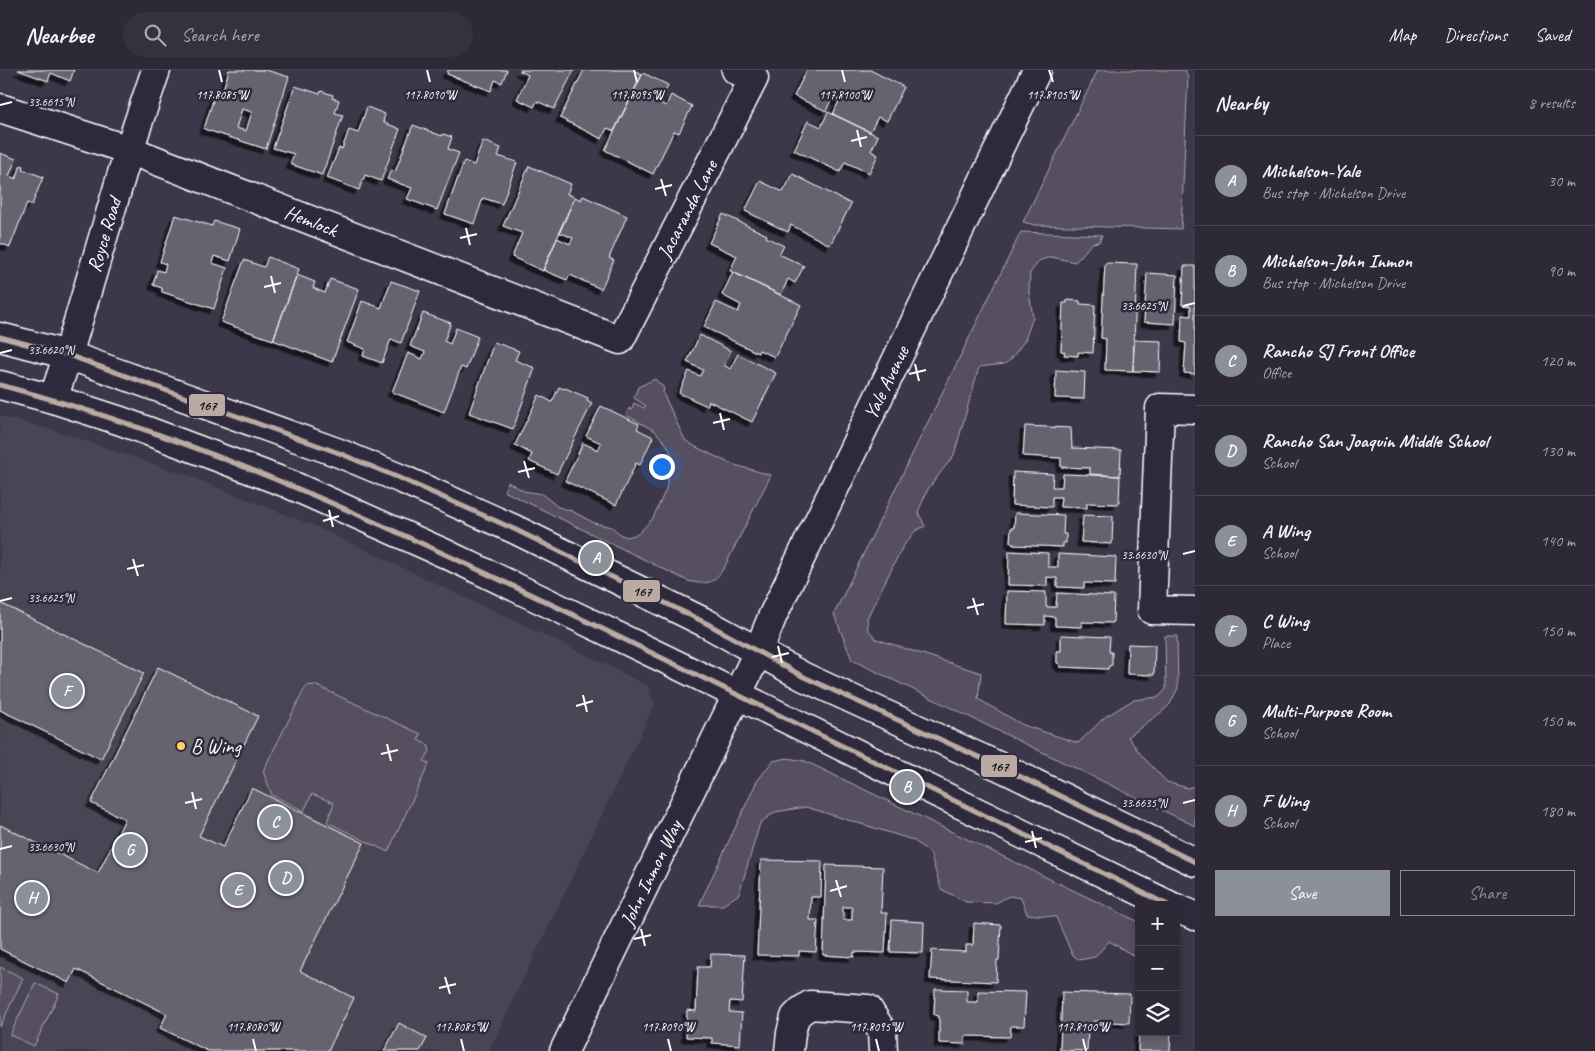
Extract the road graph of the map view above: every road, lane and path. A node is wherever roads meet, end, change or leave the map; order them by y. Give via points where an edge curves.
1 (156, 70) edge
2 (1037, 70) edge
3 (745, 74) edge
4 (0, 108) edge
5 (129, 150) junction
6 (0, 337) edge
7 (620, 340) joint
8 (68, 355) junction
9 (0, 385) edge
10 (53, 399) junction
11 (1195, 409) edge
12 (1195, 611) edge
13 (758, 652) junction
14 (736, 694) junction
15 (1195, 862) edge
16 (1161, 901) edge
17 (1180, 910) edge
18 (1195, 916) edge
19 (564, 1051) edge
20 (789, 1051) edge
21 (883, 1051) edge

1 - 5 street, Royce Road
2 - 13 street, Yale Avenue
3 - 7 street, Jacaranda Lane
4 - 5 street, Hemlock
5 - 7 street, Hemlock
5 - 8 street, Royce Road
6 - 8 street
8 - 10 street, Royce Road
8 - 13 street via 404,480 514,529
9 - 10 street
10 - 14 street via 296,487 454,557
11 - 12 street via 1160,408 1152,610
13 - 14 street, Yale Avenue
13 - 15 street
14 - 16 street
14 - 19 street, John Inmon Way
17 - 18 street
20 - 21 street via 795,1017 810,1005 868,1009 882,1031

